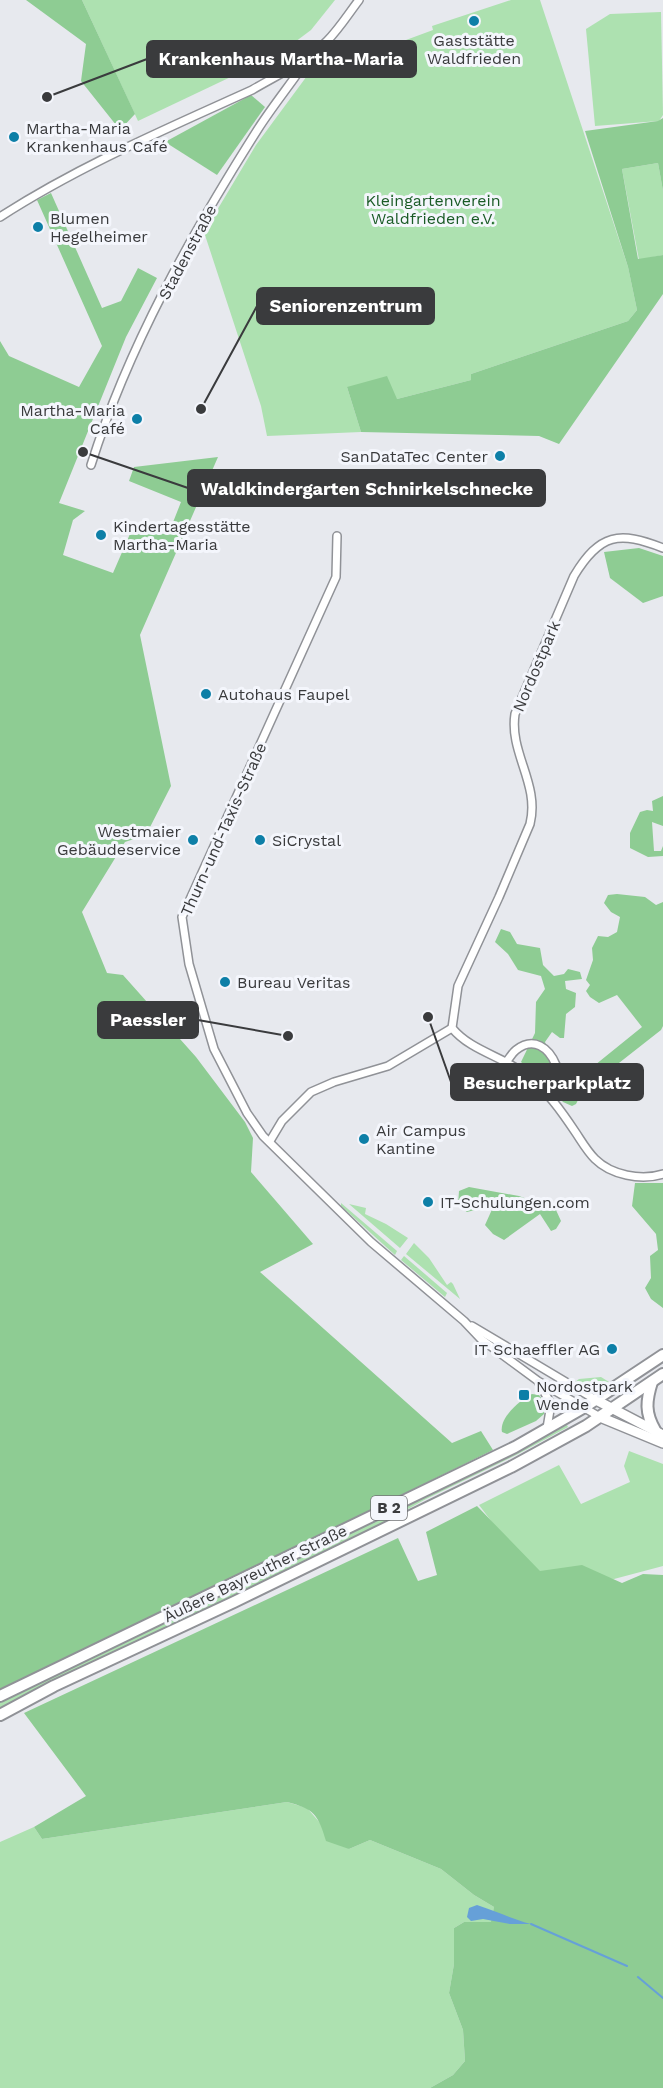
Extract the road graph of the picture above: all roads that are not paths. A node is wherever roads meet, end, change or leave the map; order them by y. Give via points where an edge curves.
1 (359, 0) edge
2 (311, 54) junction
3 (0, 217) edge
4 (91, 465) dead end
5 (338, 536) dead end
6 (663, 548) edge
7 (452, 1028) junction
8 (506, 1062) junction
9 (546, 1093) junction
10 (270, 1141) junction
11 (663, 1173) edge
12 (464, 1322) junction
13 (663, 1355) edge
14 (663, 1374) edge
15 (538, 1381) junction
16 (652, 1382) junction
17 (596, 1400) junction
18 (583, 1408) junction
19 (612, 1410) junction
20 (600, 1417) junction
21 (545, 1430) junction
22 (659, 1432) edge
23 (663, 1443) edge
24 (0, 1696) edge
25 (0, 1715) edge

1 - 2 street, Stadenstraße via 327,41
2 - 3 street, Stadenstraße via 252,90 82,168
2 - 4 street, Stadenstraße via 198,227 138,347
5 - 10 street, Thurn-und-Taxis-Straße via 336,577 182,917 189,964 214,1049 247,1113
6 - 7 street, Nordostpark via 645,541 614,538 596,547 574,576 515,714 514,733 532,798 530,824 458,986
7 - 8 street via 460,1038
7 - 10 street via 388,1066 311,1092 282,1121
8 - 9 street
8 - 9 street via 530,1044 551,1053 556,1065
9 - 11 street via 596,1161 634,1176
10 - 12 street, Thurn-und-Taxis-Straße via 371,1242
12 - 15 street, Thurn-und-Taxis-Straße via 501,1356
12 - 17 street, Thurn-und-Taxis-Straße
13 - 17 main road, Äußere Bayreuther Straße / B 2
14 - 16 main road, Äußere Bayreuther Straße / B 2
15 - 18 street, Thurn-und-Taxis-Straße
15 - 21 street via 551,1404
16 - 19 main road, Äußere Bayreuther Straße / B 2
16 - 22 main road via 646,1406
17 - 18 main road, Äußere Bayreuther Straße / B 2
17 - 19 main road
18 - 20 street, Thurn-und-Taxis-Straße
18 - 21 main road, Äußere Bayreuther Straße / B 2
19 - 20 main road, Äußere Bayreuther Straße / B 2
19 - 22 main road
20 - 23 main road
20 - 25 main road, Äußere Bayreuther Straße / B 2 via 511,1467
21 - 24 main road, Äußere Bayreuther Straße / B 2

